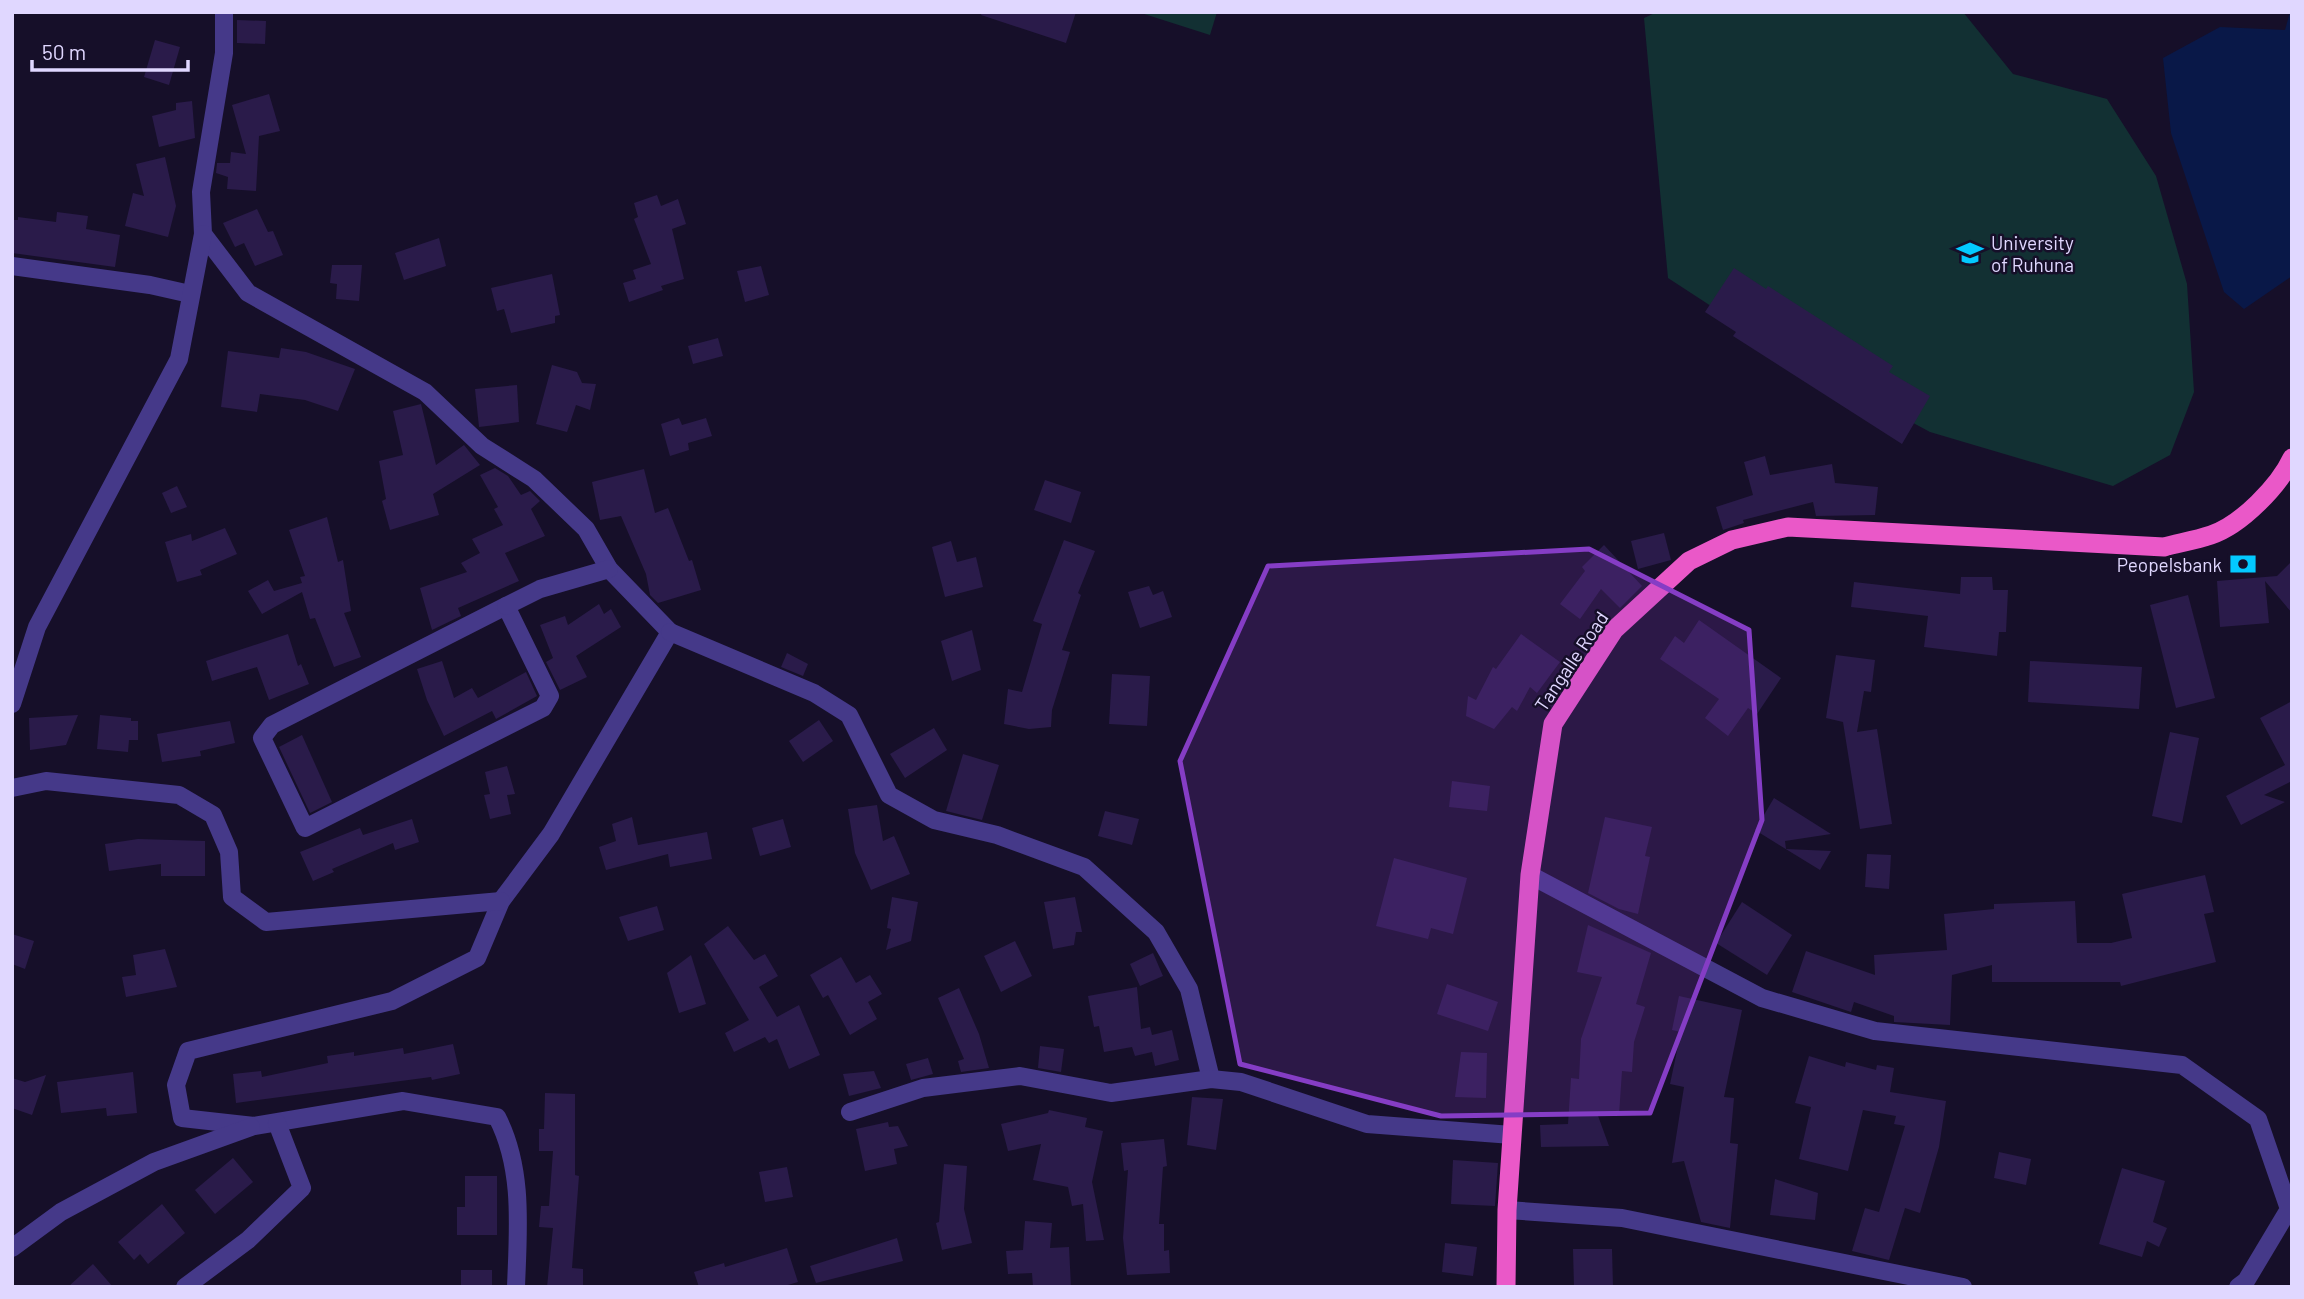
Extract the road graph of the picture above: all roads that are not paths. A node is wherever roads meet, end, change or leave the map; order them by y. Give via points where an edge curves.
1 (223, 12) edge
2 (203, 234) junction
3 (12, 266) edge
4 (190, 293) junction
5 (2292, 457) edge
6 (609, 569) junction
7 (506, 606) junction
8 (670, 632) junction
9 (12, 704) edge
10 (12, 788) edge
11 (1530, 875) junction
12 (501, 901) junction
13 (1211, 1079) junction
14 (850, 1112) dead end
15 (277, 1123) junction
16 (254, 1126) junction
17 (1512, 1135) junction
18 (1507, 1210) junction
19 (12, 1248) edge
20 (185, 1287) edge
21 (516, 1287) edge
22 (1506, 1287) edge
23 (1963, 1287) edge
24 (2238, 1287) edge

1 - 2 street via 224,53 201,191
2 - 4 street
2 - 6 street via 248,293 425,392 482,446 534,478 586,529
3 - 4 street
4 - 9 street via 179,359 37,628
5 - 11 highway, Tangalle Road via 2285,472 2252,509 2214,534 2164,547 1788,527 1732,540 1689,561 1614,630 1553,724
6 - 7 street via 540,589
6 - 8 street
7 - 7 street via 550,696 543,708 305,828 262,738 272,725
8 - 12 street via 551,834
8 - 13 street via 814,693 849,715 889,795 934,820 997,835 1084,867 1156,932 1189,989
10 - 12 street via 46,781 179,794 213,815 229,852 232,897 266,922
11 - 17 highway, Tangalle Road
11 - 24 street via 1762,998 1875,1031 2182,1065 2258,1118 2289,1209
12 - 16 street via 477,958 392,1002 188,1051 176,1085 182,1118
13 - 14 street via 1111,1093 1020,1076 923,1088
13 - 17 street via 1241,1082 1367,1124
15 - 16 street
15 - 20 street via 302,1188 247,1240
15 - 21 street via 403,1101 497,1117 509,1141 519,1213
16 - 19 street via 153,1162 61,1212
17 - 18 highway, Tangalle Road
18 - 22 highway, Tangalle Road
18 - 23 street via 1622,1218

